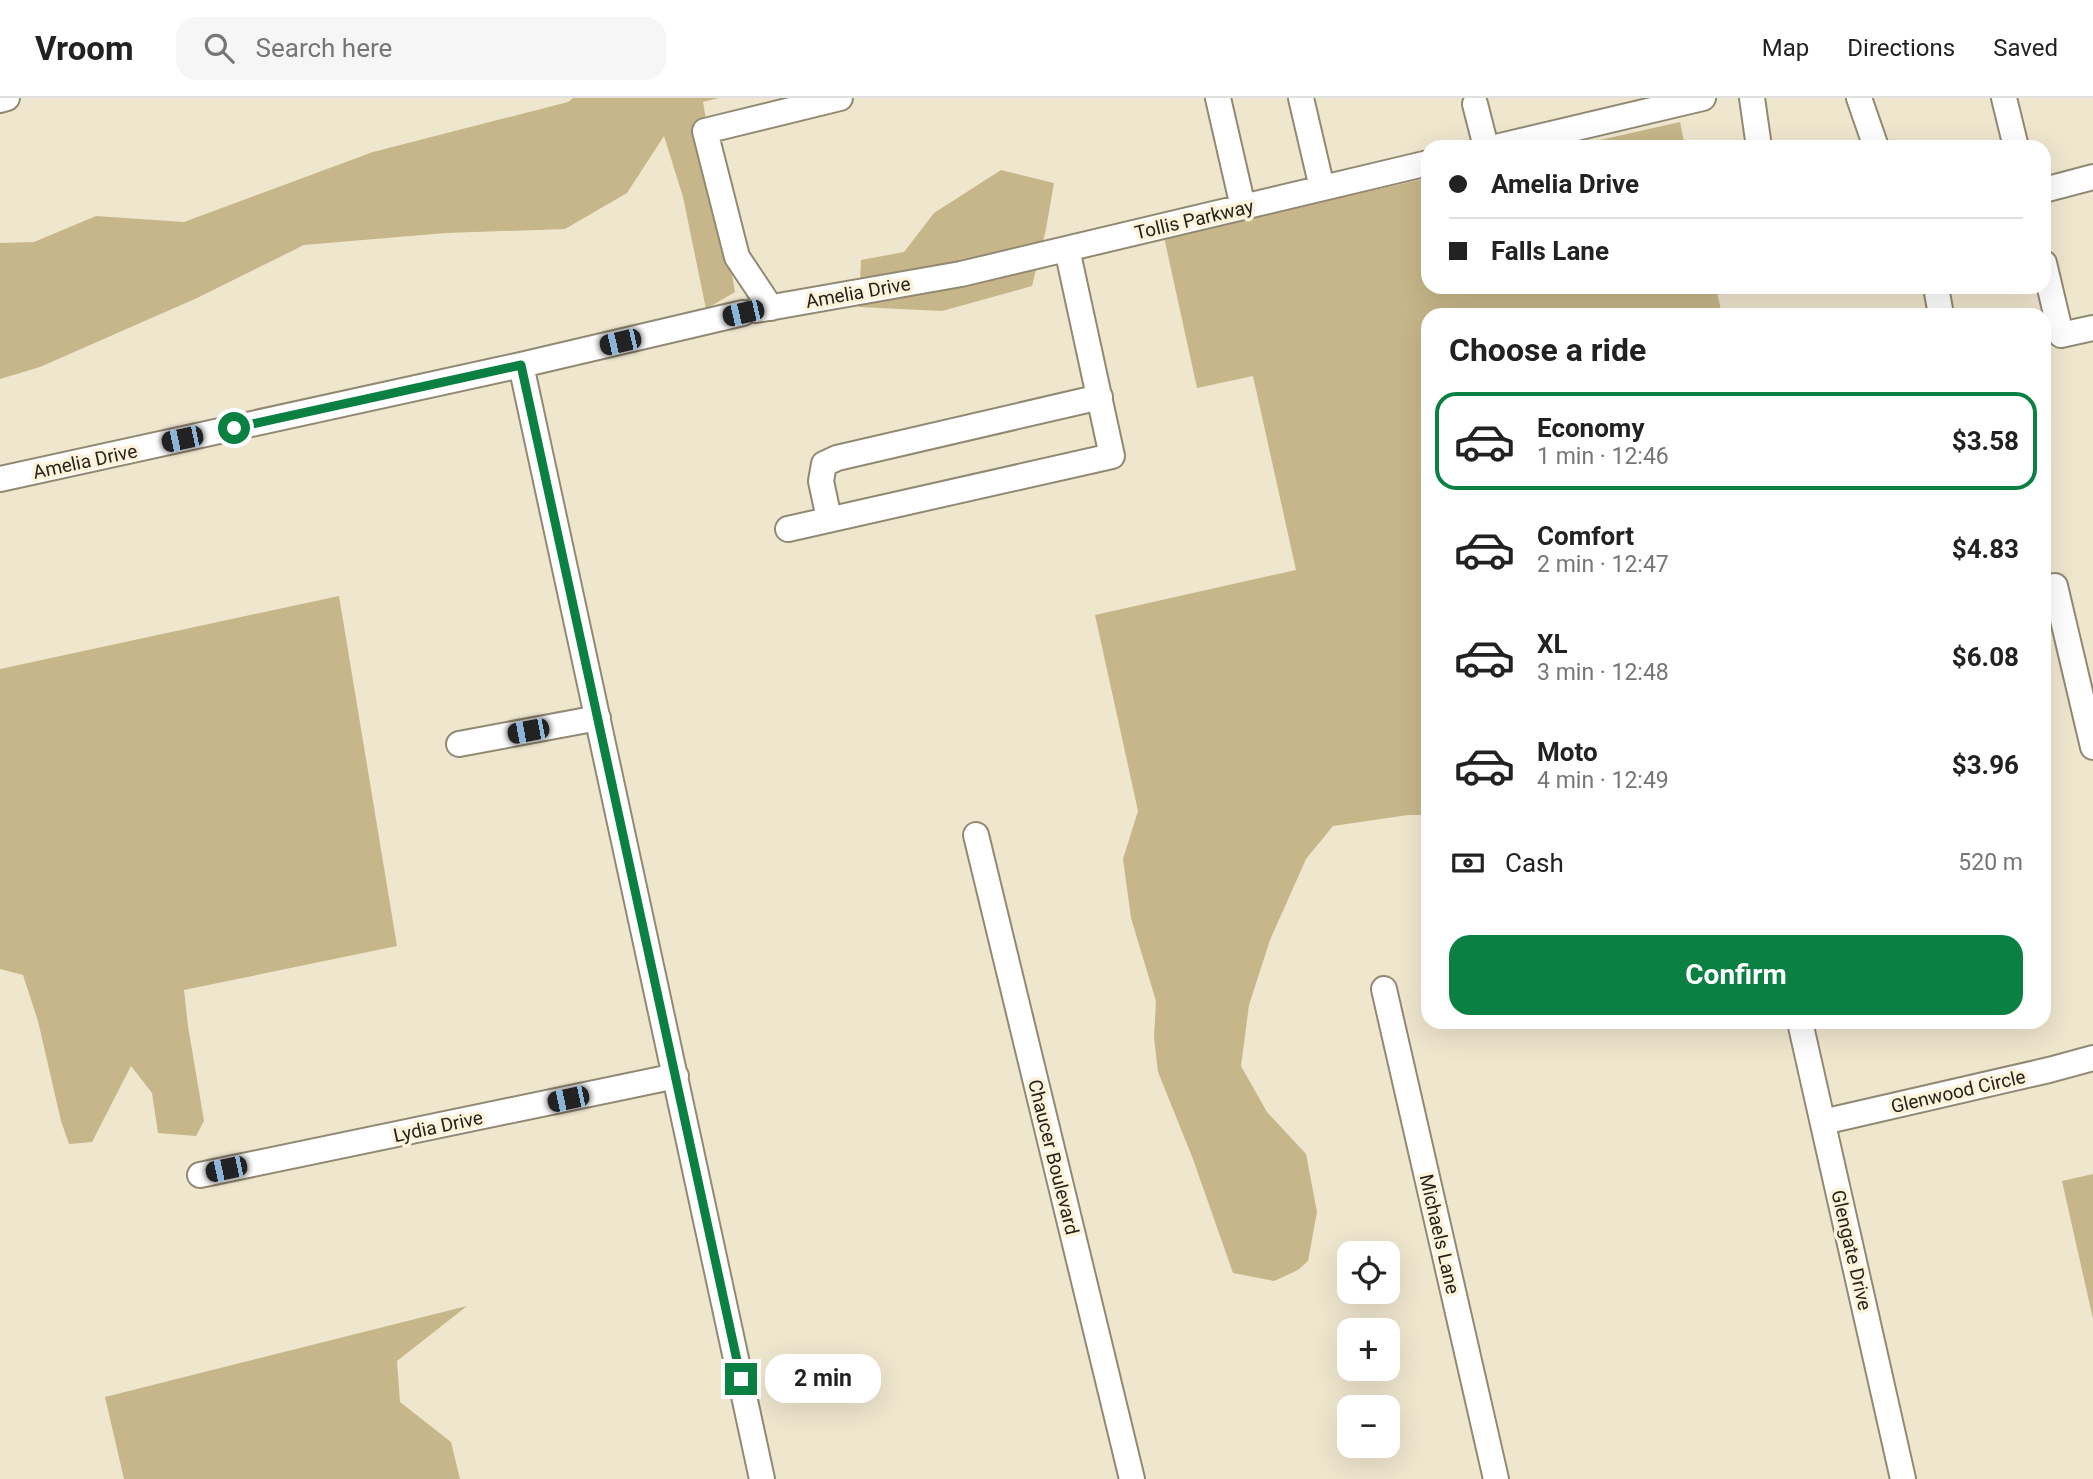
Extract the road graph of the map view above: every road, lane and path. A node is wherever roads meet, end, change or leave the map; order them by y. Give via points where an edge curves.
1 (7, 98) edge
2 (840, 98) edge
3 (1218, 98) edge
4 (1301, 98) edge
5 (1703, 98) edge
6 (1752, 98) edge
7 (1859, 98) edge
8 (2004, 98) edge
9 (0, 100) edge
10 (1473, 100) edge
11 (1484, 140) edge
12 (1526, 140) edge
13 (1758, 140) edge
14 (1874, 140) edge
15 (2014, 140) edge
16 (1421, 165) edge
17 (2093, 177) edge
18 (1322, 188) junction
19 (2051, 188) edge
20 (1243, 207) junction
21 (1067, 249) junction
22 (961, 274) joint
23 (2051, 293) edge
24 (757, 311) junction
25 (2093, 328) edge
26 (521, 365) junction
27 (1100, 397) junction
28 (0, 479) edge
29 (829, 519) junction
30 (788, 528) dead end
31 (2055, 586) dead end
32 (598, 718) junction
33 (459, 744) dead end
34 (2093, 747) edge
35 (976, 835) dead end
36 (1384, 989) dead end
37 (1802, 1029) edge
38 (2093, 1058) edge
39 (676, 1076) junction
40 (1823, 1122) junction
41 (200, 1175) dead end
42 (762, 1479) edge
43 (1132, 1479) edge
44 (1496, 1479) edge
45 (1903, 1479) edge

1 - 9 street
2 - 24 street via 705,131 737,257
3 - 20 street
4 - 18 street
5 - 12 street
6 - 13 street
7 - 14 street
8 - 15 street
10 - 11 street
16 - 18 street, Tollis Parkway
17 - 19 street
18 - 20 street, Tollis Parkway
20 - 21 street, Tollis Parkway
21 - 22 street, Tollis Parkway
21 - 27 street
22 - 24 street, Amelia Drive
23 - 25 street via 2061,335
24 - 26 street, Amelia Drive
26 - 28 street, Amelia Drive
26 - 32 street
27 - 29 street via 836,458 824,464 821,481
27 - 29 street via 1112,456
29 - 30 street
31 - 34 street
32 - 33 street
32 - 39 street
35 - 43 street, Chaucer Boulevard
36 - 44 street, Michaels Lane
37 - 40 street, Glengate Drive
38 - 40 street, Glenwood Circle
39 - 41 street, Lydia Drive
39 - 42 street
40 - 45 street, Glengate Drive

